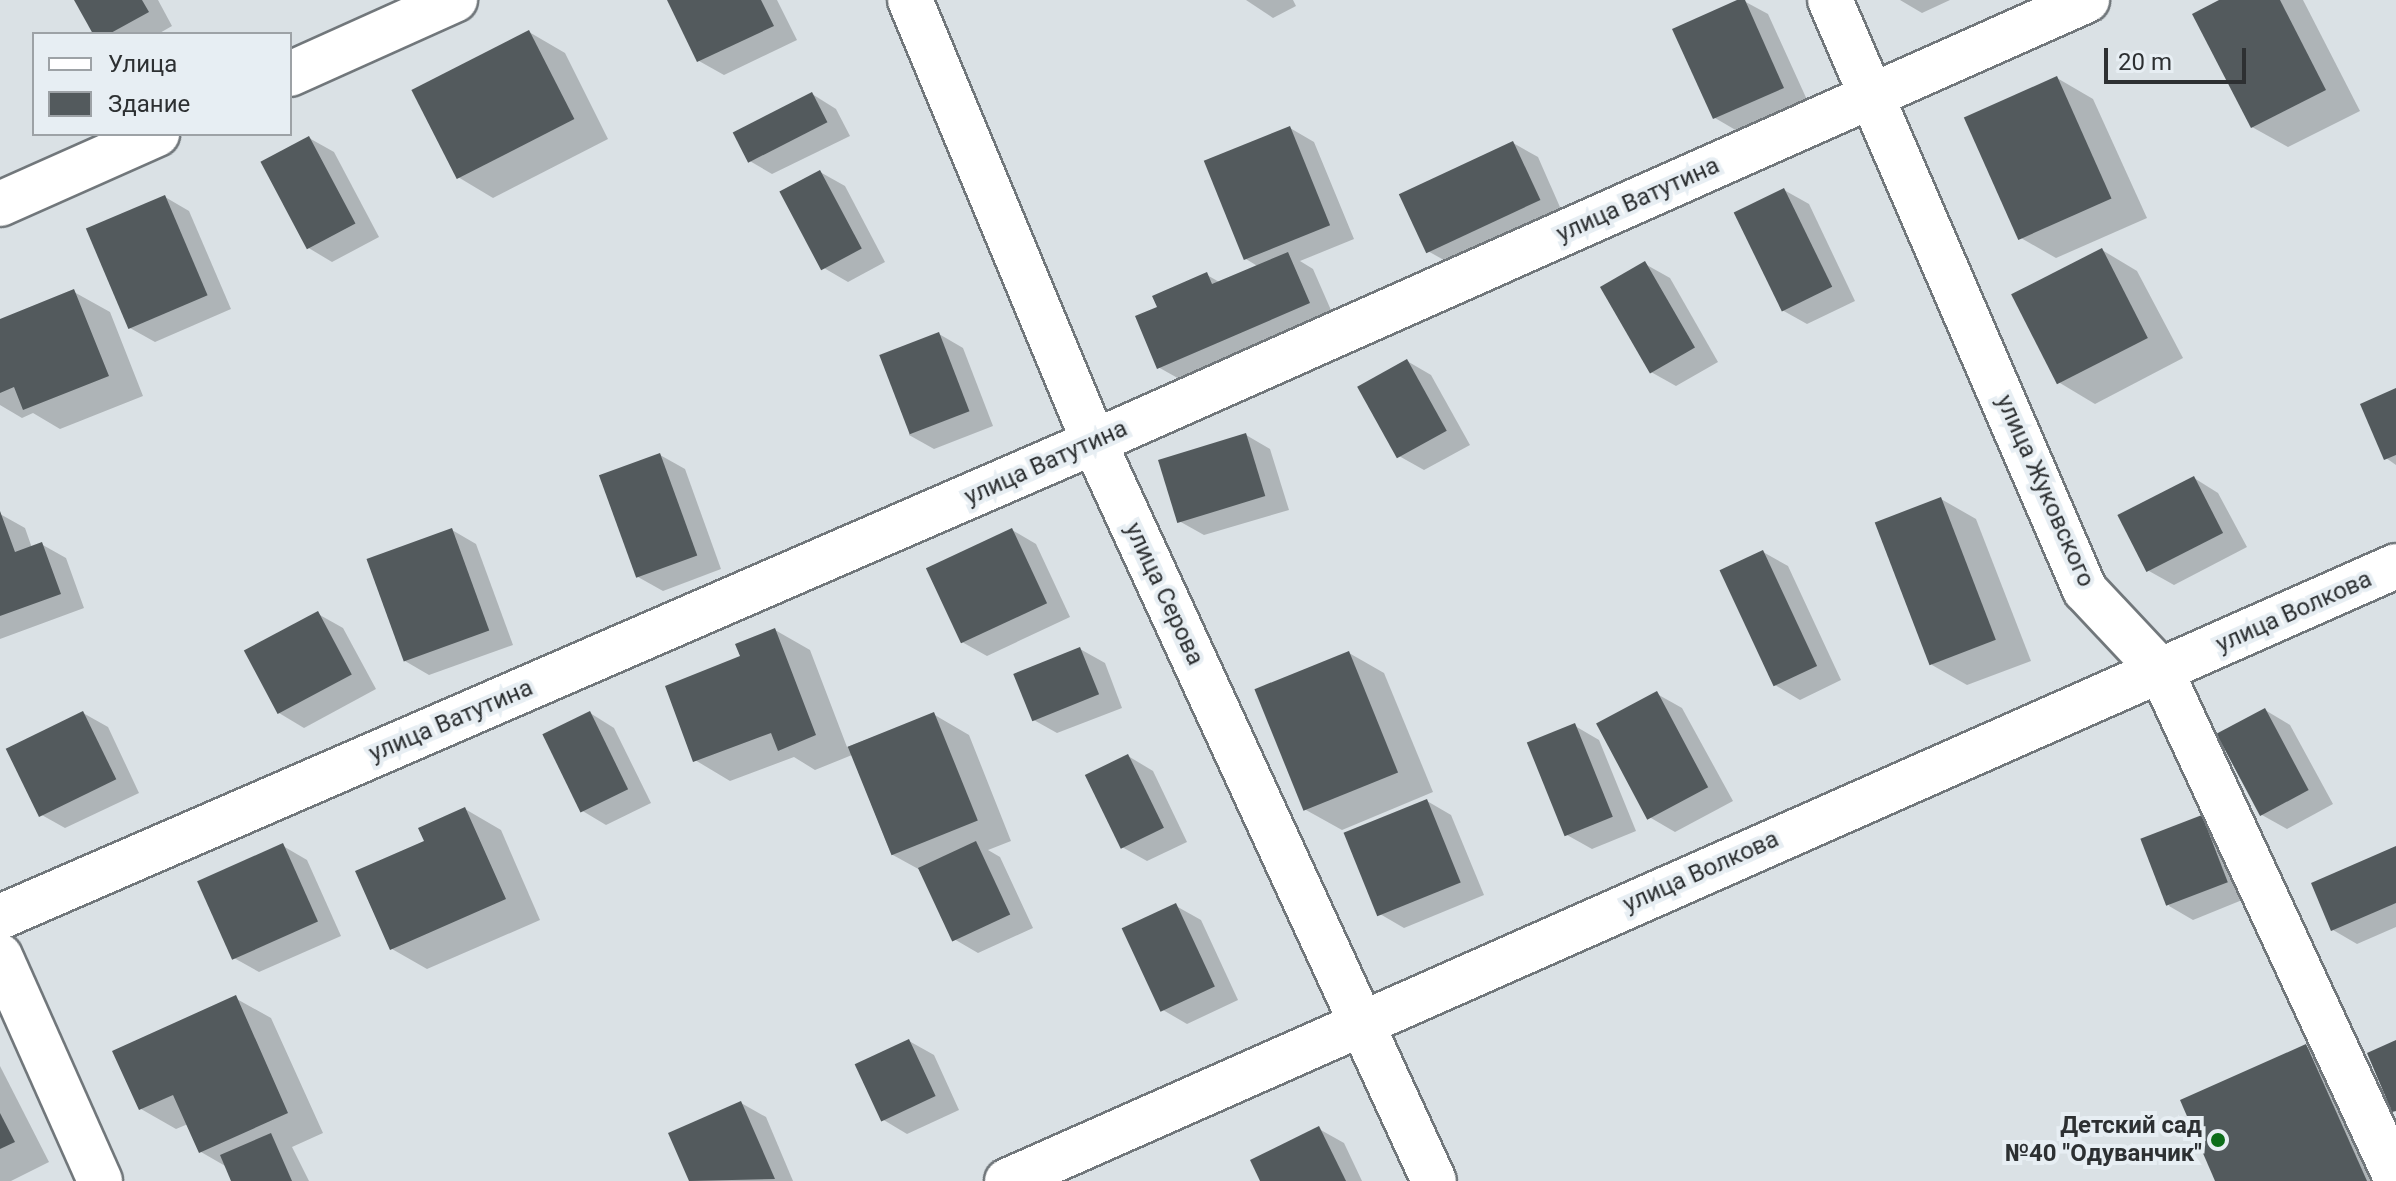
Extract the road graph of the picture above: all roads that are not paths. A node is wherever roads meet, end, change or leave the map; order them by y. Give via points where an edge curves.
1 (455, 0) edge
2 (910, 0) edge
3 (1830, 0) edge
4 (2087, 0) edge
5 (292, 73) edge
6 (1874, 94) junction
7 (153, 136) edge
8 (0, 204) edge
9 (1094, 442) junction
10 (2396, 566) edge
11 (2161, 671) junction
12 (0, 917) edge
13 (0, 956) edge
14 (1362, 1020) junction
15 (2396, 1178) edge
16 (100, 1181) edge
17 (1007, 1181) edge
18 (1434, 1181) edge

1 - 5 street
2 - 9 street, улица Серова
3 - 6 street, улица Жуковского
4 - 6 street, улица Ватутина
6 - 9 street, улица Ватутина
6 - 11 street, улица Жуковского via 2085,590
7 - 8 street
9 - 12 street, улица Ватутина
9 - 14 street, улица Серова
10 - 11 street, улица Волкова
11 - 14 street, улица Волкова
11 - 15 street, улица Жуковского
13 - 16 street
14 - 17 street, улица Волкова
14 - 18 street, улица Серова

